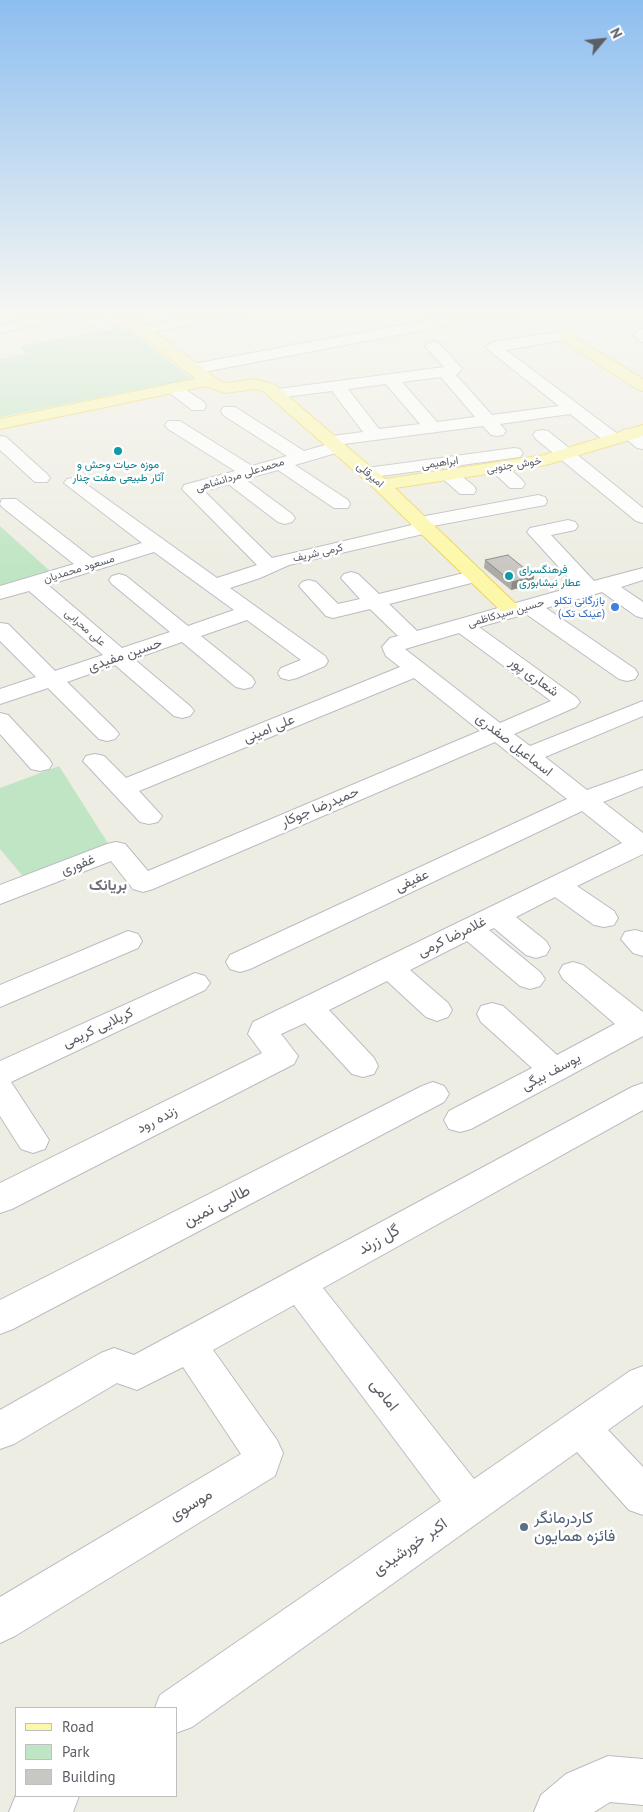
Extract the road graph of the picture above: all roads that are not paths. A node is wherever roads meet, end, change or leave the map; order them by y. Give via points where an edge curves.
1 (127, 398) edge
2 (186, 398) edge
3 (280, 398) edge
4 (352, 398) edge
5 (412, 398) edge
6 (471, 398) edge
7 (559, 398) edge
8 (198, 406) dead end
9 (574, 409) junction
10 (229, 411) dead end
11 (0, 424) edge
12 (174, 425) dead end
13 (434, 428) junction
14 (497, 431) junction
15 (542, 435) dead end
16 (374, 436) junction
17 (632, 437) edge
18 (0, 441) edge
19 (338, 448) junction
20 (566, 455) junction
21 (301, 457) junction
22 (518, 459) junction
23 (280, 463) junction
24 (499, 468) junction
25 (250, 472) junction
26 (367, 472) junction
27 (449, 475) junction
28 (230, 477) junction
29 (41, 478) dead end
30 (73, 483) dead end
31 (381, 485) junction
32 (467, 490) dead end
33 (9, 503) dead end
34 (341, 504) dead end
35 (643, 517) edge
36 (285, 518) dead end
37 (423, 525) junction
38 (568, 526) dead end
39 (158, 544) junction
40 (89, 566) junction
41 (268, 566) junction
42 (643, 574) edge
43 (476, 576) junction
44 (351, 578) dead end
45 (119, 580) dead end
46 (33, 583) junction
47 (214, 586) junction
48 (309, 586) dead end
49 (598, 587) junction
50 (0, 593) edge
51 (375, 602) junction
52 (521, 608) junction
53 (250, 612) junction
54 (643, 612) edge
55 (462, 625) junction
56 (0, 629) edge
57 (186, 634) junction
58 (405, 641) junction
59 (119, 657) junction
60 (416, 670) junction
61 (289, 673) dead end
62 (627, 674) dead end
63 (52, 680) junction
64 (244, 682) dead end
65 (0, 697) edge
66 (643, 708) edge
67 (182, 711) dead end
68 (0, 720) edge
69 (497, 732) junction
70 (107, 734) dead end
71 (527, 756) junction
72 (95, 761) dead end
73 (40, 764) dead end
74 (643, 777) edge
75 (122, 789) junction
76 (584, 800) junction
77 (149, 816) dead end
78 (642, 845) edge
79 (143, 883) joint
80 (556, 886) junction
81 (0, 895) edge
82 (496, 915) junction
83 (604, 918) dead end
84 (469, 928) junction
85 (128, 941) dead end
86 (536, 948) dead end
87 (240, 962) dead end
88 (390, 968) junction
89 (573, 972) dead end
90 (530, 979) dead end
91 (196, 982) dead end
92 (0, 996) edge
93 (309, 1008) junction
94 (437, 1010) dead end
95 (492, 1014) dead end
96 (640, 1025) edge
97 (264, 1030) joint
98 (363, 1066) dead end
99 (554, 1070) junction
100 (0, 1074) edge
101 (0, 1090) edge
102 (433, 1094) dead end
103 (643, 1095) edge
104 (460, 1120) dead end
105 (33, 1140) dead end
106 (0, 1199) edge
107 (299, 1284) junction
108 (0, 1318) edge
109 (188, 1345) junction
110 (643, 1383) edge
111 (580, 1428) junction
112 (0, 1430) edge
113 (643, 1496) edge
114 (469, 1505) junction
115 (0, 1621) edge
116 (178, 1710) edge
117 (643, 1782) edge
118 (55, 1797) edge
119 (33, 1812) edge
120 (558, 1812) edge

1 - 11 main road
2 - 8 street
3 - 19 main road, امیرقلی
4 - 16 street
5 - 13 street
6 - 14 street
7 - 9 street
9 - 14 street via 519,422
9 - 17 street
10 - 21 street
12 - 25 street
13 - 14 street
13 - 16 street
14 - 19 street
14 - 22 street
15 - 20 street
16 - 19 street
17 - 20 main road, خوش جنوبی
18 - 29 street
19 - 21 street, محمدعلی مردانشاهی
19 - 26 main road, امیرقلی
20 - 22 main road, خوش جنوبی
20 - 35 street
21 - 23 street, محمدعلی مردانشاهی
22 - 24 main road, خوش جنوبی
22 - 26 street, ابراهیمی
23 - 25 street, محمدعلی مردانشاهی
23 - 34 street
24 - 27 main road, خوش جنوبی
24 - 37 street, کرمی شریف via 532,497
25 - 28 street, محمدعلی مردانشاهی
26 - 31 main road, امیرقلی
27 - 31 main road, خوش جنوبی
27 - 32 street
28 - 36 street
28 - 41 street, محمدعلی مردانشاهی via 194,488 191,492
30 - 39 street
31 - 37 main road, امیرقلی
33 - 40 street
37 - 41 street, کرمی شریف
37 - 43 main road, امیرقلی
38 - 49 street via 538,533
39 - 40 street, مسعود محمدیان
39 - 47 street
40 - 46 street, مسعود محمدیان
41 - 47 street, کرمی شریف
42 - 49 street, حسین سیدکاظمی
43 - 51 street
43 - 52 main road, امیرقلی
44 - 51 street
45 - 57 street
46 - 50 street, مسعود محمدیان
46 - 59 street, علی محرابی
47 - 53 street
48 - 51 street via 333,612
49 - 52 street, حسین سیدکاظمی
49 - 54 street
51 - 58 street
52 - 55 street, حسین سیدکاظمی
52 - 62 street
53 - 57 street, حسین مفیدی
53 - 61 street via 317,661
55 - 58 street, حسین سیدکاظمی
55 - 69 street, شعاری پور via 568,702
56 - 63 street
57 - 59 street, حسین مفیدی
57 - 64 street
58 - 60 street, اسماعیل صفدری via 393,647 394,651
59 - 63 street, حسین مفیدی
59 - 67 street, علی محرابی
60 - 69 street, اسماعیل صفدری
60 - 75 street, علی امینی
63 - 65 street, حسین مفیدی
63 - 70 street
66 - 71 street
68 - 73 street
69 - 71 street, اسماعیل صفدری
69 - 79 street, حمیدرضا جوکار
71 - 76 street, اسماعیل صفدری
72 - 75 street
74 - 76 street, عفیفی
75 - 77 street
76 - 78 street, اسماعیل صفدری
76 - 87 street, عفیفی
78 - 80 street, غلامرضا کرمی
79 - 81 street, غفوری via 116,850
80 - 82 street, غلامرضا کرمی
80 - 83 street
82 - 84 street, غلامرضا کرمی
82 - 86 street
84 - 88 street, غلامرضا کرمی
84 - 90 street
85 - 92 street
88 - 93 street, غلامرضا کرمی
88 - 94 street
89 - 96 street
91 - 100 street, کربلایی کریمی
93 - 97 street, غلامرضا کرمی
93 - 98 street
95 - 99 street
96 - 99 street, یوسف بیگی
97 - 106 street, زنده رود via 263,1034 283,1056
99 - 104 street, یوسف بیگی
101 - 105 street
102 - 108 street, طالبی نمین
103 - 107 street, گل زرند
107 - 109 street, گل زرند
107 - 114 street, امامی
109 - 112 street, گل زرند via 137,1373 114,1365
109 - 115 street, موسوی via 263,1453 261,1463
110 - 111 street, اکبر خورشیدی
111 - 113 street
111 - 114 street, اکبر خورشیدی
114 - 116 street, اکبر خورشیدی
117 - 120 street via 608,1779 583,1791
118 - 119 street

